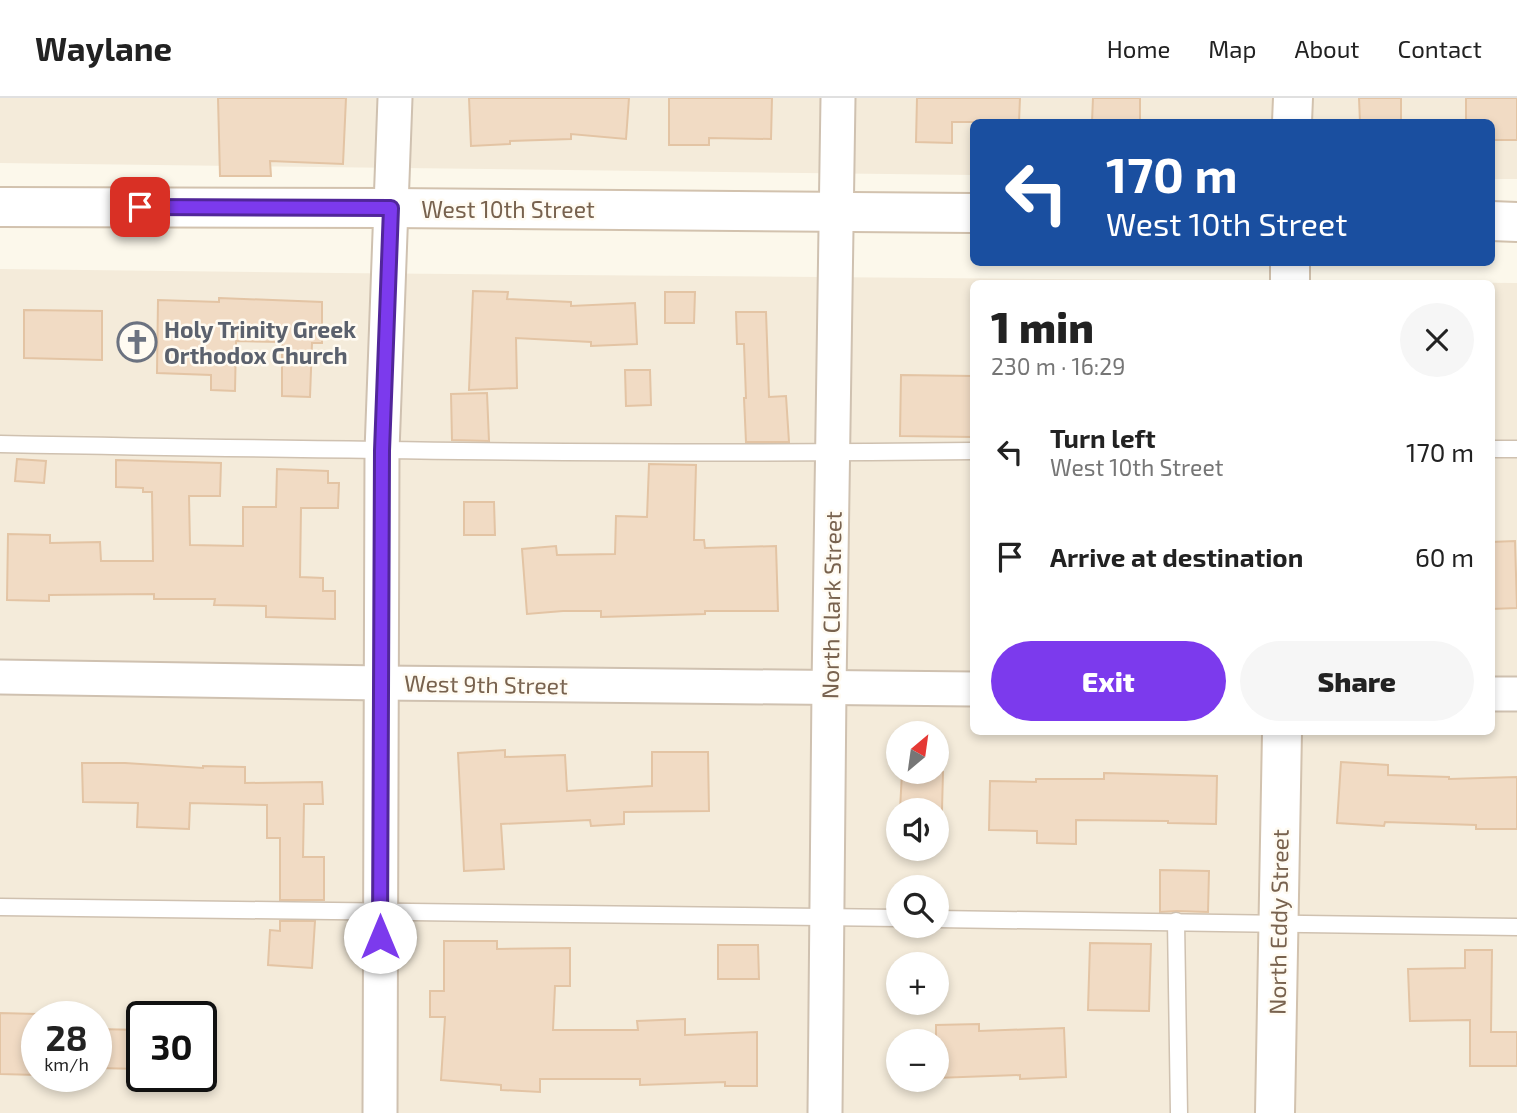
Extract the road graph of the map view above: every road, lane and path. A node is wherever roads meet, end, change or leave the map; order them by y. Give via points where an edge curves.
1 (395, 98) edge
2 (838, 98) edge
3 (1293, 98) edge
4 (1292, 119) edge
5 (0, 207) edge
6 (391, 208) junction
7 (837, 211) junction
8 (970, 213) edge
9 (1495, 221) edge
10 (1517, 222) edge
11 (0, 444) edge
12 (1495, 449) edge
13 (1517, 449) edge
14 (382, 451) junction
15 (970, 451) edge
16 (834, 453) junction
17 (0, 677) edge
18 (381, 683) junction
19 (829, 688) junction
20 (970, 689) edge
21 (1495, 694) edge
22 (1517, 694) edge
23 (1282, 735) edge
24 (0, 907) edge
25 (380, 912) junction
26 (827, 918) junction
27 (886, 918) edge
28 (949, 919) edge
29 (1177, 921) junction
30 (1278, 923) junction
31 (1517, 927) edge
32 (380, 1113) edge
33 (825, 1113) edge
34 (1179, 1113) edge
35 (1275, 1113) edge

1 - 6 street
2 - 7 street, North Clark Street
3 - 4 street
5 - 6 street, West 10th Street
6 - 7 street, West 10th Street
6 - 14 street
7 - 8 street, West 10th Street
7 - 16 street, North Clark Street
9 - 10 street
11 - 14 lane
12 - 13 lane
14 - 16 lane
14 - 18 street
15 - 16 lane
16 - 19 street, North Clark Street
17 - 18 street, West 9th Street
18 - 19 street, West 9th Street
18 - 25 street
19 - 20 street, West 9th Street
19 - 26 street, North Clark Street
21 - 22 street
23 - 30 street, North Eddy Street
24 - 25 lane
25 - 26 lane
25 - 32 street
26 - 27 lane
26 - 33 street, North Clark Street
28 - 29 lane
29 - 30 lane
29 - 34 lane
30 - 31 lane
30 - 35 street, North Eddy Street

